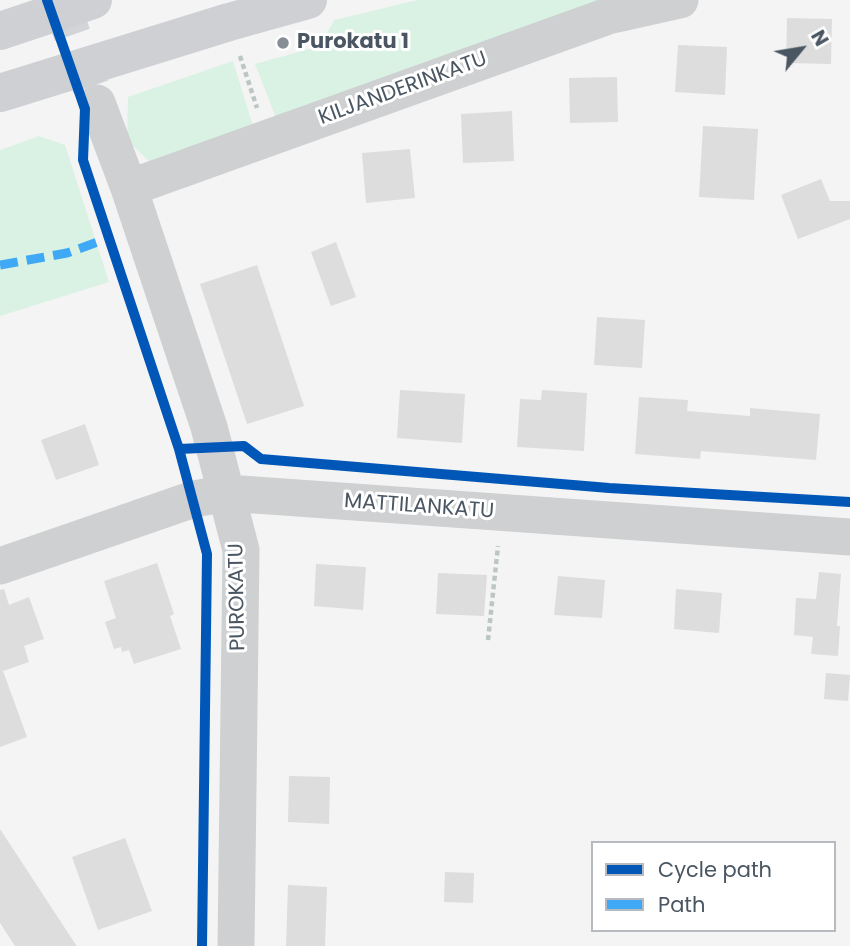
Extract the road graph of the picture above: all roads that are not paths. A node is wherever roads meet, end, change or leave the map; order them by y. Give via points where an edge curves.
1 (93, 0) edge
2 (308, 0) edge
3 (680, 0) edge
4 (0, 31) edge
5 (0, 93) edge
6 (97, 103) tunnel mouth
7 (129, 188) junction
8 (227, 493) junction
9 (850, 537) edge
10 (0, 566) edge
11 (236, 946) edge

1 - 4 main road
2 - 5 main road
3 - 7 street, KILJANDERINKATU via 608,16
6 - 7 street, PUROKATU
7 - 8 street, PUROKATU
8 - 9 street, MATTILANKATU
8 - 10 street, MATTILANKATU via 194,499
8 - 11 street, PUROKATU via 241,550

